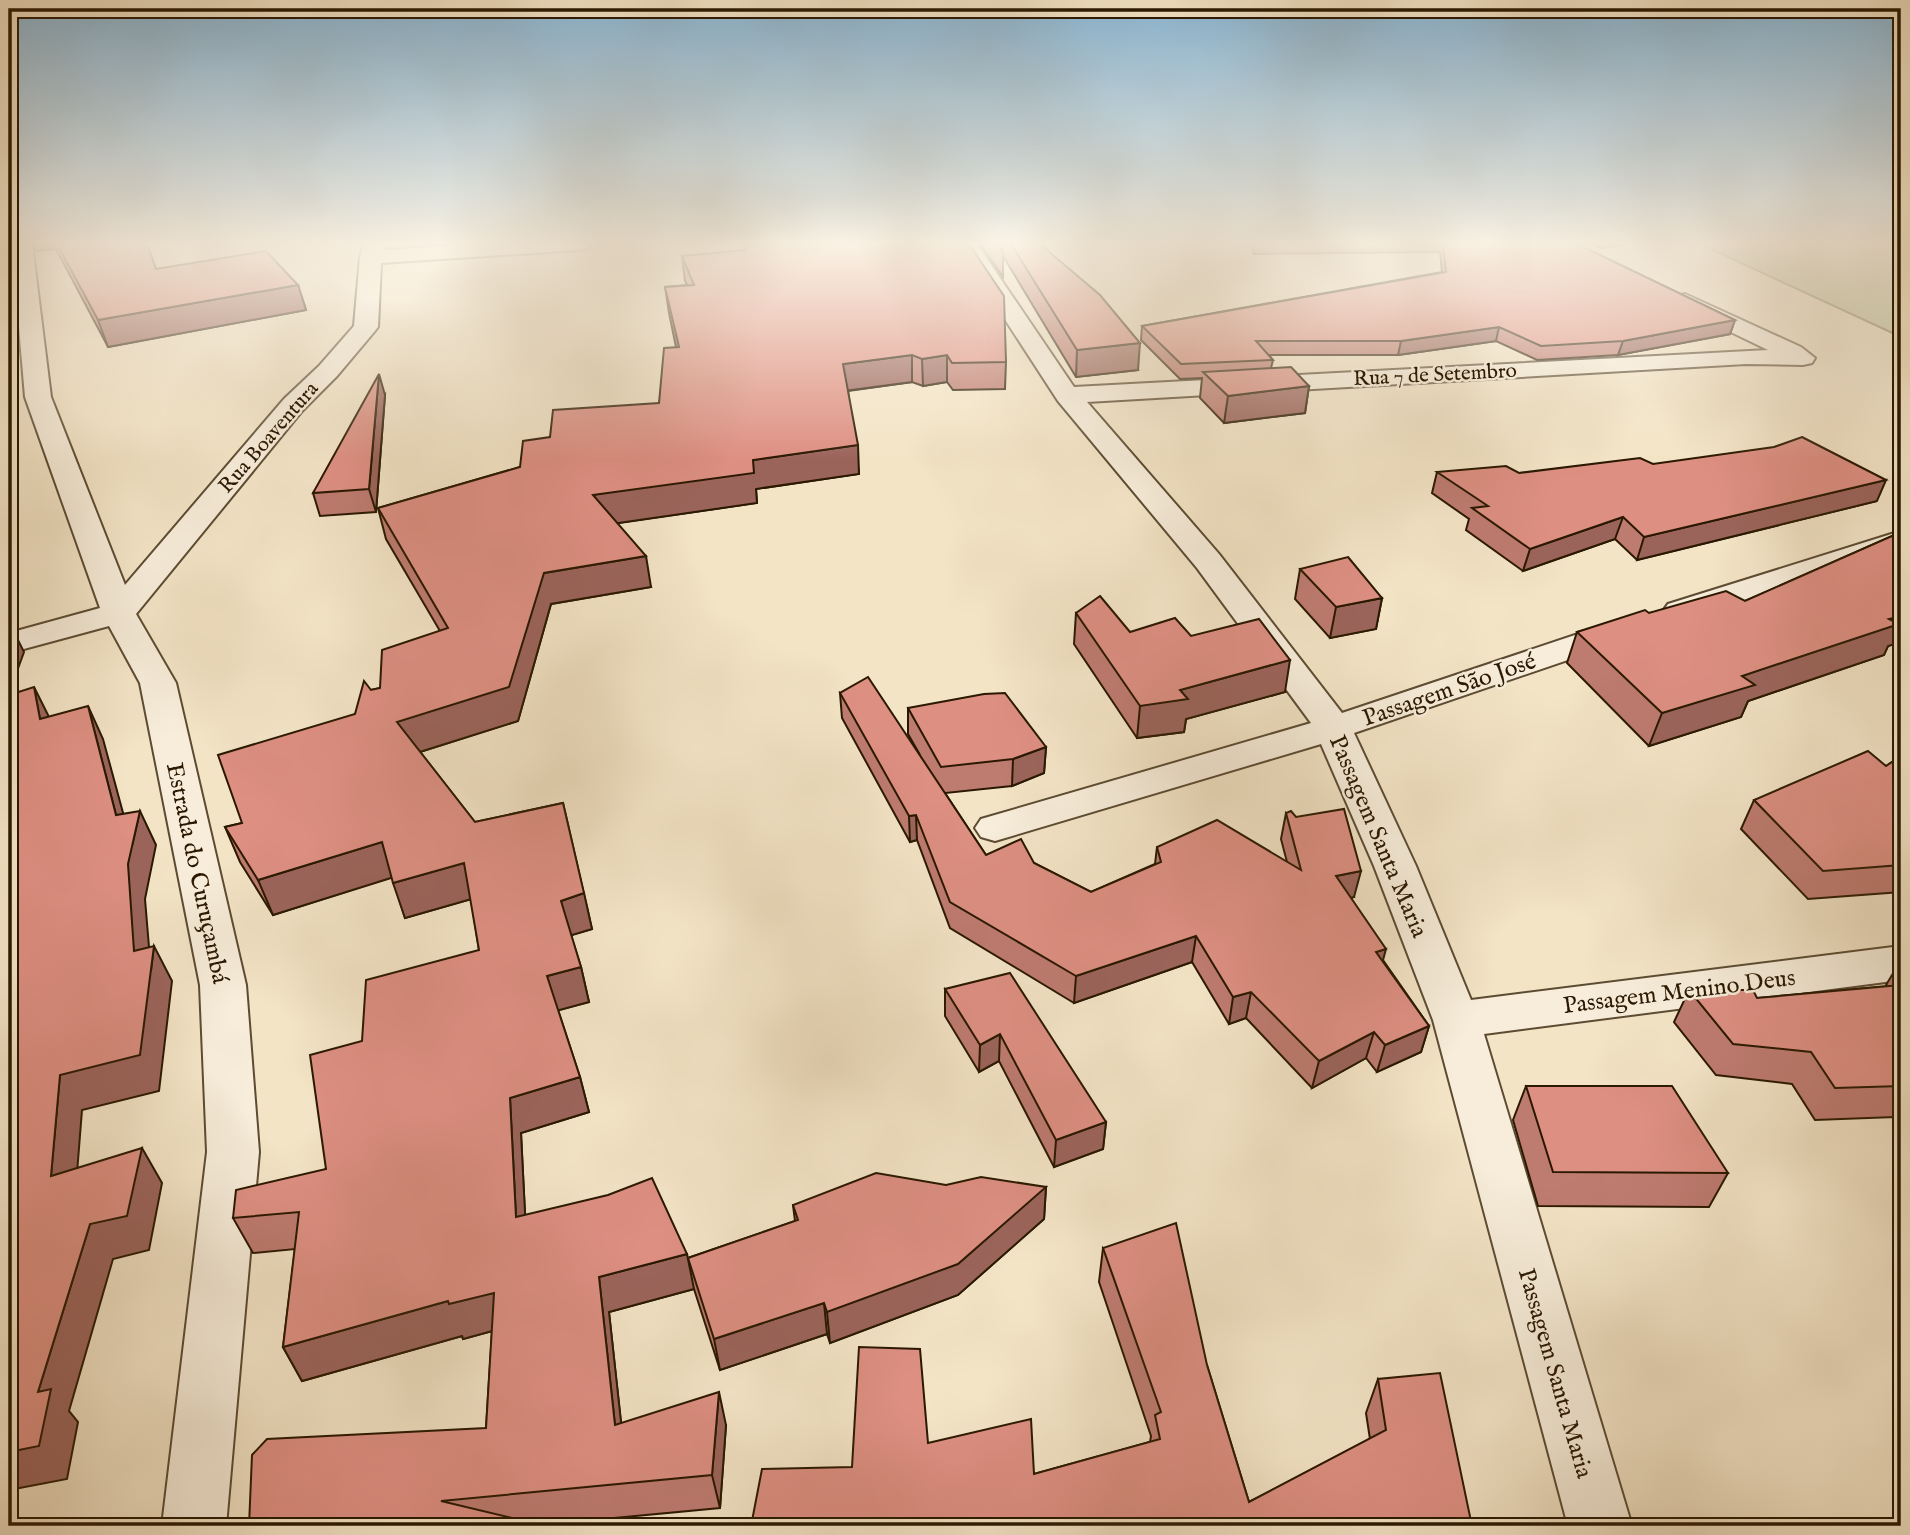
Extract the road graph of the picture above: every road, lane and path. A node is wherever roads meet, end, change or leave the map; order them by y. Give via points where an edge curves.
1 (25, 316) edge
2 (367, 316) edge
3 (1014, 316) edge
4 (1716, 316) edge
5 (1067, 395) junction
6 (1901, 540) edge
7 (119, 613) junction
8 (9, 643) edge
9 (1333, 728) junction
10 (995, 828) dead end
11 (1901, 963) edge
12 (1457, 1020) junction
13 (194, 1526) edge
14 (1600, 1526) edge

1 - 7 street, Estrada do Curuçambá via 28,399
2 - 7 street, Rua Boaventura via 366,327 293,405
3 - 5 street, Passagem Santa Maria
4 - 5 street, Rua 7 de Setembro via 1803,358 1746,357
5 - 9 street, Passagem Santa Maria via 1208,561
6 - 9 street, Passagem São José
7 - 8 street
7 - 13 street, Estrada do Curuçambá via 158,683 223,985 233,1152
9 - 10 street, Passagem São José
9 - 12 street, Passagem Santa Maria
11 - 12 street, Passagem Menino Deus
12 - 14 street, Passagem Santa Maria

